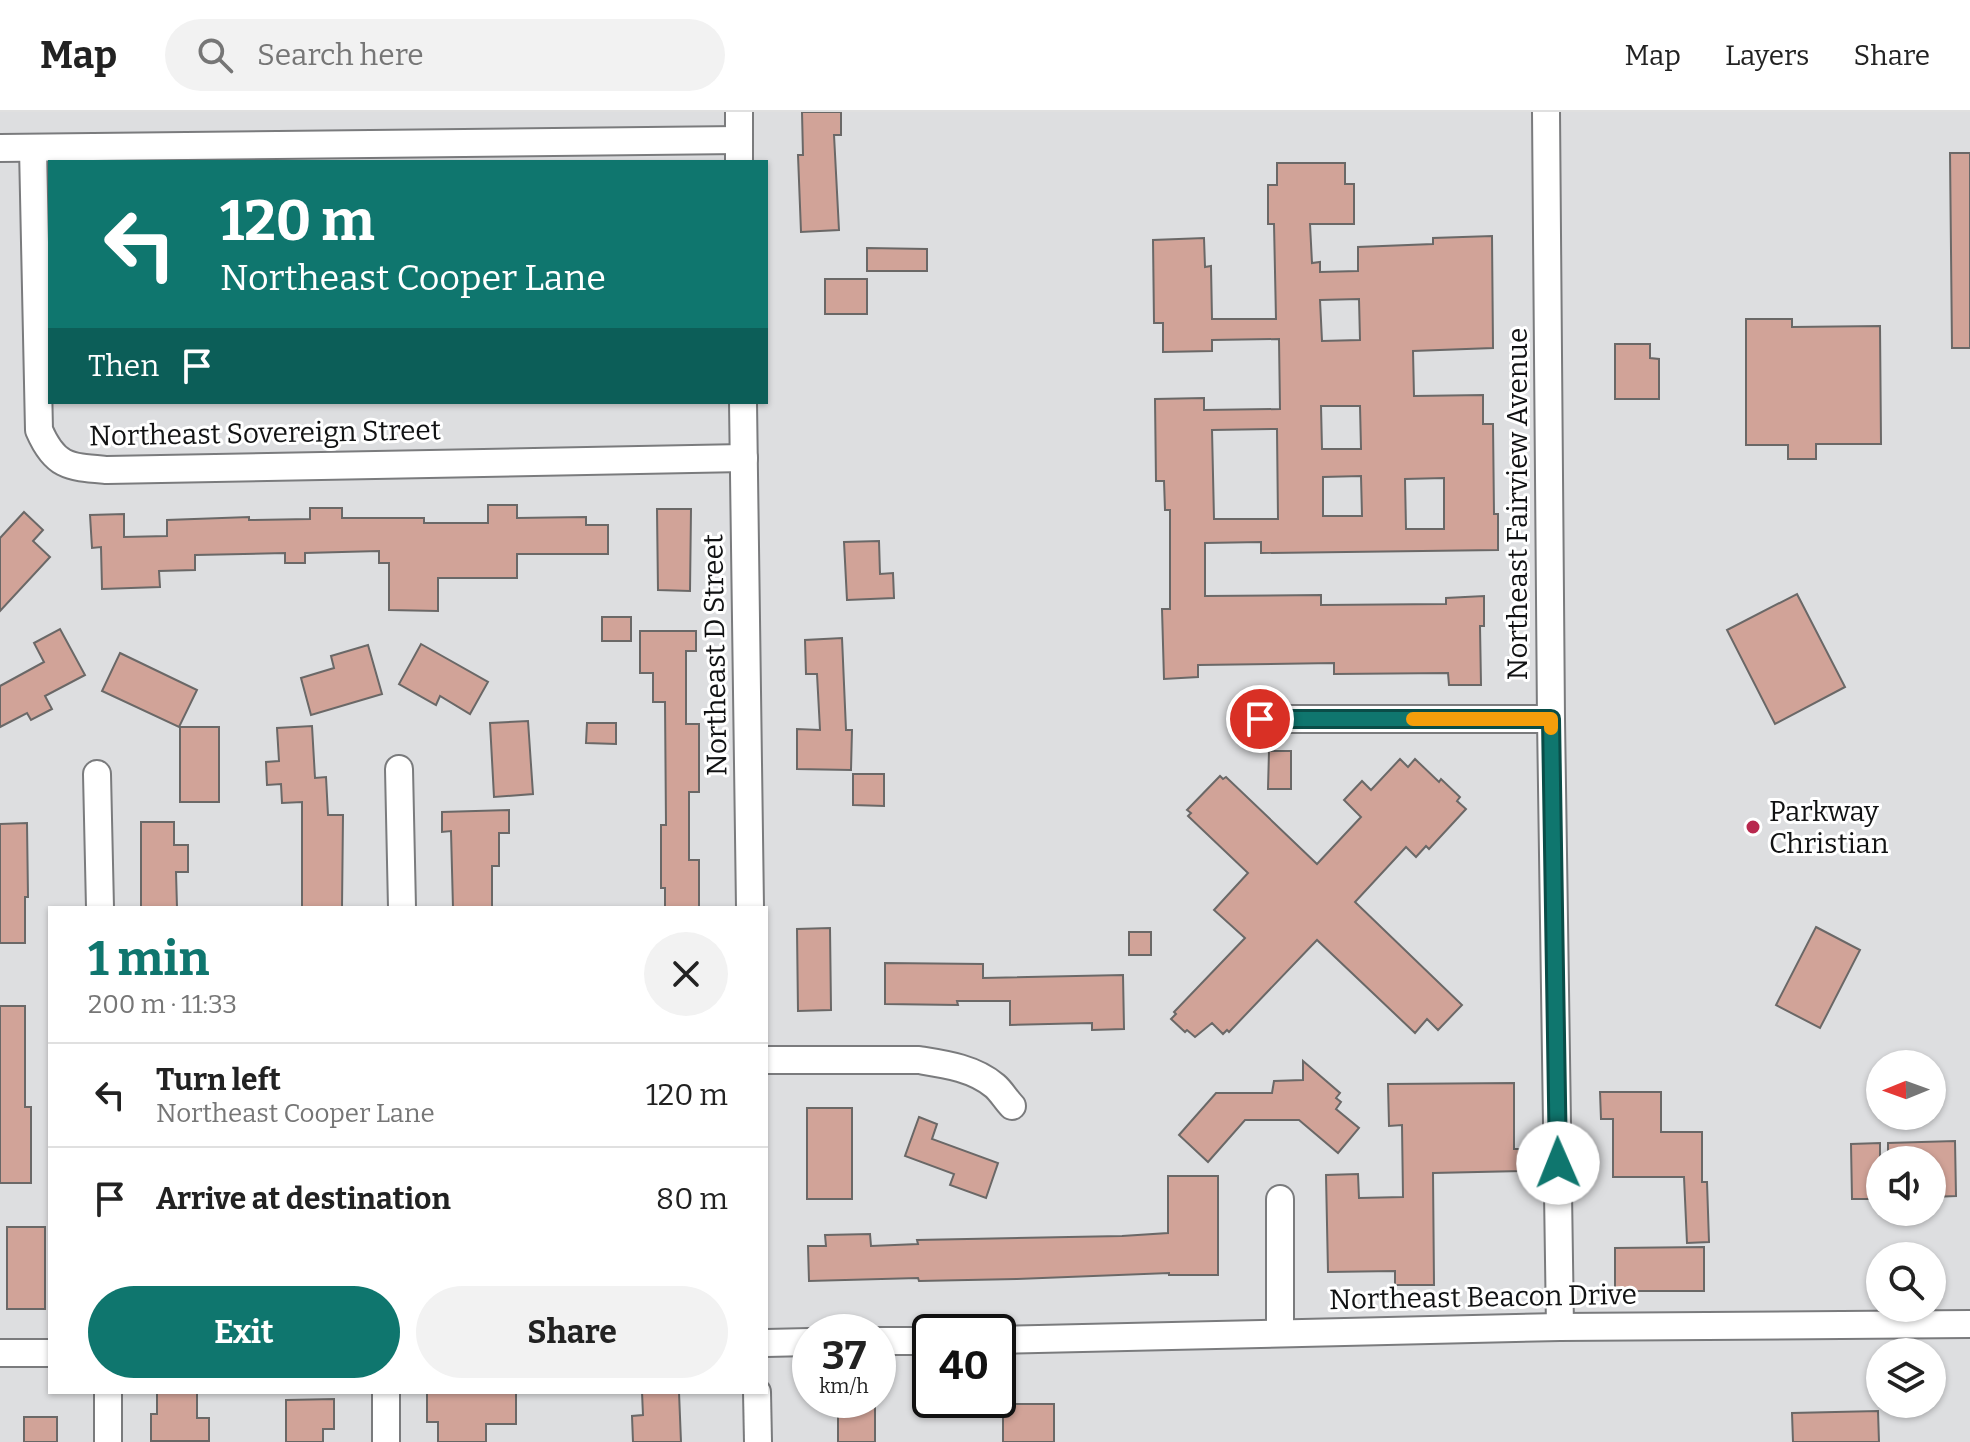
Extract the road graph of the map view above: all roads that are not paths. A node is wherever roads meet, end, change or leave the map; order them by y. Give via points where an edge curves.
1 (739, 112) edge
2 (1546, 112) edge
3 (0, 148) edge
4 (33, 148) junction
5 (739, 151) edge
6 (743, 404) edge
7 (744, 458) junction
8 (1260, 719) dead end
9 (1551, 719) junction
10 (399, 769) dead end
11 (97, 774) dead end
12 (100, 906) edge
13 (402, 906) edge
14 (750, 906) edge
15 (768, 1060) edge
16 (1012, 1106) dead end
17 (1280, 1199) dead end
18 (1970, 1324) edge
19 (1560, 1327) junction
20 (1280, 1332) junction
21 (1016, 1339) edge
22 (792, 1342) edge
23 (768, 1343) edge
24 (0, 1353) edge
25 (48, 1353) edge
26 (108, 1394) edge
27 (386, 1394) edge
28 (757, 1394) edge
29 (108, 1442) edge
30 (386, 1442) edge
31 (758, 1442) edge

1 - 5 street
2 - 9 street, Northeast Fairview Avenue
3 - 4 street
4 - 5 street
4 - 7 street, Northeast Sovereign Street via 39,430 60,462 107,470
6 - 7 street, Northeast D Street
7 - 14 street, Northeast D Street
8 - 9 street
9 - 19 street, Northeast Fairview Avenue
10 - 13 street
11 - 12 street
15 - 16 street via 944,1064 995,1086
17 - 20 street
18 - 19 street, Northeast Beacon Drive
19 - 20 street, Northeast Beacon Drive
20 - 21 street, Northeast Beacon Drive
22 - 23 street
24 - 25 street
26 - 29 street
27 - 30 street
28 - 31 street

